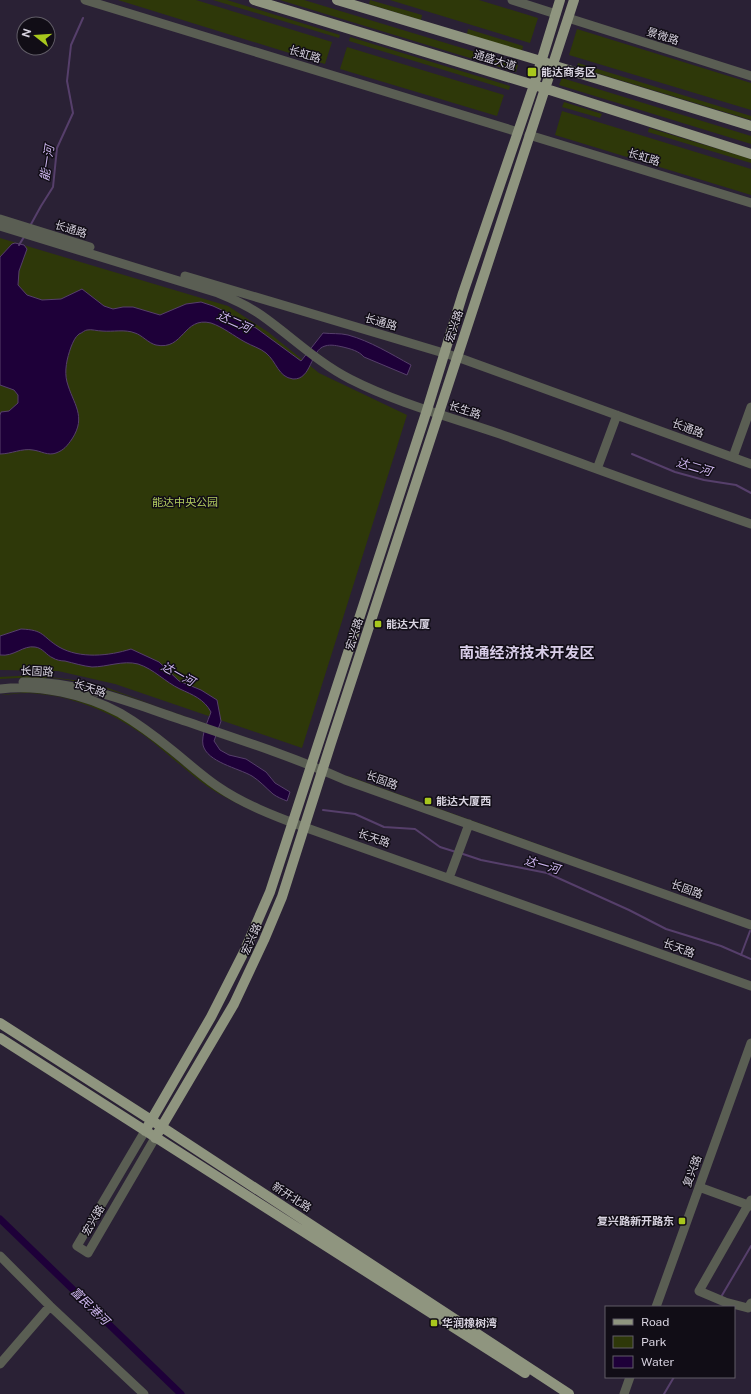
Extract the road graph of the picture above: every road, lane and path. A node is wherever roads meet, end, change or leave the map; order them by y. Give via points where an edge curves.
1 (85, 0) edge
2 (254, 0) edge
3 (337, 0) edge
4 (512, 0) edge
5 (560, 0) edge
6 (574, 0) edge
7 (556, 14) junction
8 (568, 18) junction
9 (541, 61) junction
10 (552, 66) junction
11 (751, 76) edge
12 (534, 85) junction
13 (544, 88) junction
14 (751, 126) edge
15 (518, 132) junction
16 (529, 135) junction
17 (751, 154) edge
18 (751, 203) edge
19 (0, 219) edge
20 (0, 226) edge
21 (190, 284) joint
22 (444, 354) junction
23 (457, 357) junction
24 (751, 407) edge
25 (427, 410) junction
26 (438, 414) junction
27 (617, 415) junction
28 (733, 457) junction
29 (751, 464) edge
30 (597, 469) junction
31 (751, 524) edge
32 (2, 687) edge
33 (312, 766) junction
34 (322, 770) junction
35 (292, 822) junction
36 (469, 824) junction
37 (304, 827) junction
38 (449, 878) junction
39 (751, 924) edge
40 (751, 986) edge
41 (0, 1023) edge
42 (0, 1038) edge
43 (751, 1043) edge
44 (751, 1060) edge
45 (152, 1120) junction
46 (162, 1127) junction
47 (145, 1131) junction
48 (155, 1138) junction
49 (702, 1188) junction
50 (750, 1204) edge
51 (0, 1256) edge
52 (751, 1303) edge
53 (50, 1306) junction
54 (656, 1306) edge
55 (662, 1306) edge
56 (0, 1364) edge
57 (630, 1378) edge
58 (636, 1378) edge
59 (144, 1394) edge
60 (557, 1394) edge
61 (569, 1394) edge
62 (624, 1394) edge
63 (630, 1394) edge

1 - 15 street, 长虹路
2 - 12 main road, 通盛大道
3 - 9 main road, 通盛大道
4 - 7 street
5 - 7 main road, 宏兴路
6 - 8 main road, 宏兴路
7 - 9 main road, 宏兴路
8 - 10 main road, 宏兴路
8 - 11 street, 景微路
9 - 10 main road, 通盛大道
9 - 12 main road, 宏兴路
10 - 13 main road, 宏兴路
10 - 14 main road, 通盛大道
12 - 13 main road, 通盛大道
12 - 15 main road, 宏兴路
13 - 16 main road, 宏兴路
13 - 17 main road, 通盛大道
15 - 22 main road, 宏兴路
16 - 18 street, 长虹路
16 - 23 main road, 宏兴路
19 - 22 street, 长通路
20 - 21 street, 长通路
21 - 25 street, 长生路 via 218,293 260,315 349,378
22 - 23 street, 长通路
22 - 25 main road, 宏兴路
23 - 26 main road, 宏兴路
23 - 27 street, 长通路
24 - 28 street
25 - 26 street, 长生路
25 - 33 main road, 宏兴路
26 - 30 street, 长生路
26 - 34 main road, 宏兴路
27 - 28 street, 长通路
27 - 30 street
28 - 29 street, 长通路
30 - 31 street, 长生路
32 - 33 street, 长固路 via 43,682 100,692
32 - 35 street, 长天路 via 68,693 99,703 144,729 216,786 251,806
33 - 34 street, 长固路
33 - 35 main road, 宏兴路
34 - 36 street, 长固路
34 - 37 main road, 宏兴路
35 - 37 street, 长天路
35 - 45 main road, 宏兴路 via 270,892 244,952 211,1017
36 - 38 street
36 - 39 street, 长固路
37 - 38 street, 长天路
37 - 46 main road, 宏兴路 via 282,897 234,1004
38 - 40 street, 长天路
41 - 45 main road, 新开北路
42 - 47 main road
43 - 49 street, 复兴路
44 - 49 street, 复兴路
45 - 46 main road, 新开北路
45 - 47 main road, 宏兴路
46 - 48 main road, 宏兴路
46 - 61 main road, 新开北路
47 - 48 main road
47 - 48 street, 宏兴路 via 77,1246 88,1253
48 - 60 main road
49 - 50 street
49 - 54 street, 复兴路
49 - 55 street, 复兴路
50 - 52 street via 699,1291 748,1308
51 - 53 street
53 - 56 street
53 - 59 street
57 - 62 street
58 - 63 street

